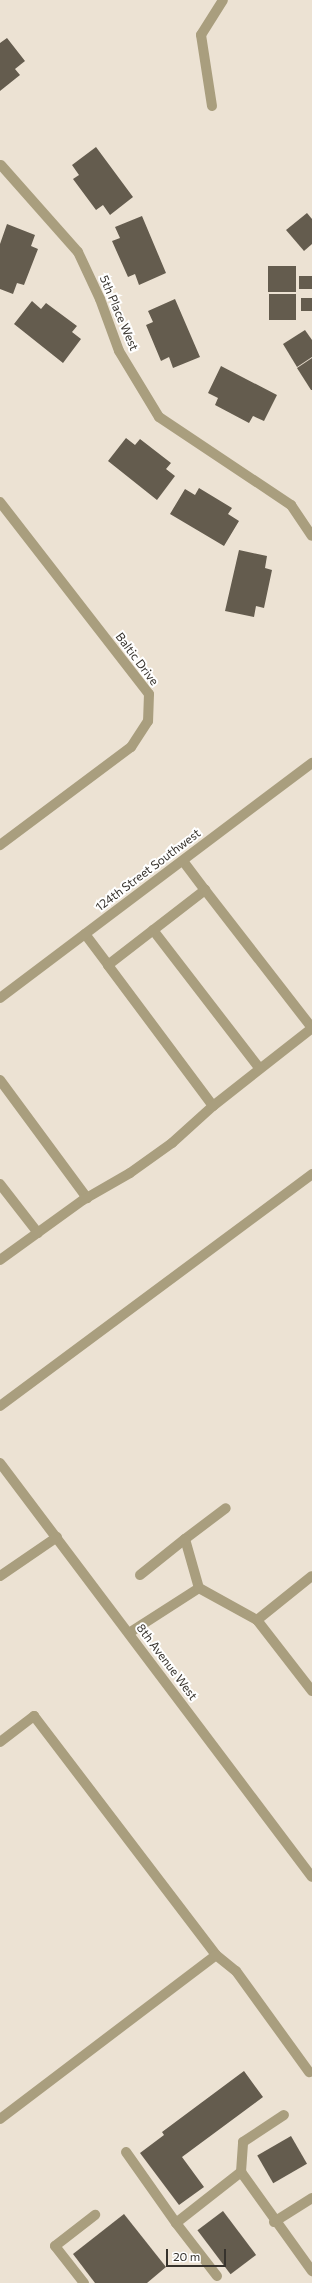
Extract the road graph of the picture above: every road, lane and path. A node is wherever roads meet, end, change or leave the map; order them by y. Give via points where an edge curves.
1 (223, 0) edge
2 (212, 106) dead end
3 (1, 165) edge
4 (0, 502) edge
5 (312, 536) edge
6 (312, 764) edge
7 (0, 845) edge
8 (183, 860) junction
9 (205, 890) junction
10 (153, 930) junction
11 (85, 934) junction
12 (108, 965) junction
13 (0, 998) edge
14 (312, 1028) edge
15 (260, 1069) junction
16 (0, 1080) edge
17 (213, 1106) junction
18 (312, 1174) edge
19 (0, 1184) edge
20 (87, 1198) junction
21 (38, 1233) junction
22 (0, 1260) edge
23 (0, 1406) edge
24 (0, 1463) edge
25 (226, 1508) dead end
26 (57, 1537) junction
27 (185, 1539) junction
28 (140, 1575) dead end
29 (0, 1576) edge
30 (312, 1576) edge
31 (199, 1588) junction
32 (256, 1620) junction
33 (129, 1633) junction
34 (312, 1691) edge
35 (0, 1742) edge
36 (312, 1877) edge
37 (216, 1955) junction
38 (309, 2072) dead end
39 (284, 2115) dead end
40 (0, 2118) edge
41 (126, 2152) dead end
42 (241, 2172) junction
43 (312, 2198) edge
44 (95, 2215) dead end
45 (274, 2222) junction
46 (176, 2223) junction
47 (312, 2271) edge
48 (217, 2276) dead end
49 (84, 2283) edge

1 - 2 street via 201,34
3 - 5 street, 5th Place West via 78,252 100,299 119,350 159,417 291,505
4 - 7 street, Baltic Drive via 149,694 148,721 131,747
6 - 8 street, 124th Street Southwest
8 - 9 street
8 - 11 street, 124th Street Southwest
9 - 10 street
9 - 14 street
10 - 12 street
10 - 15 street
11 - 12 street
11 - 13 street, 124th Street Southwest
12 - 17 street
14 - 15 street
15 - 17 street
16 - 20 street
17 - 20 street via 172,1143
18 - 23 street
19 - 21 street
20 - 21 street
21 - 22 street
24 - 26 street, 8th Avenue West
25 - 27 street
26 - 29 street
26 - 33 street, 8th Avenue West
27 - 28 street
27 - 31 street
30 - 32 street
31 - 32 street
31 - 33 street
32 - 34 street
33 - 36 street, 8th Avenue West
35 - 37 street via 34,1716
37 - 38 street via 236,1971
37 - 40 street
39 - 42 street via 243,2142
41 - 46 street
42 - 45 street
42 - 46 street
43 - 45 street
44 - 49 street via 55,2246
45 - 47 street
46 - 48 street

